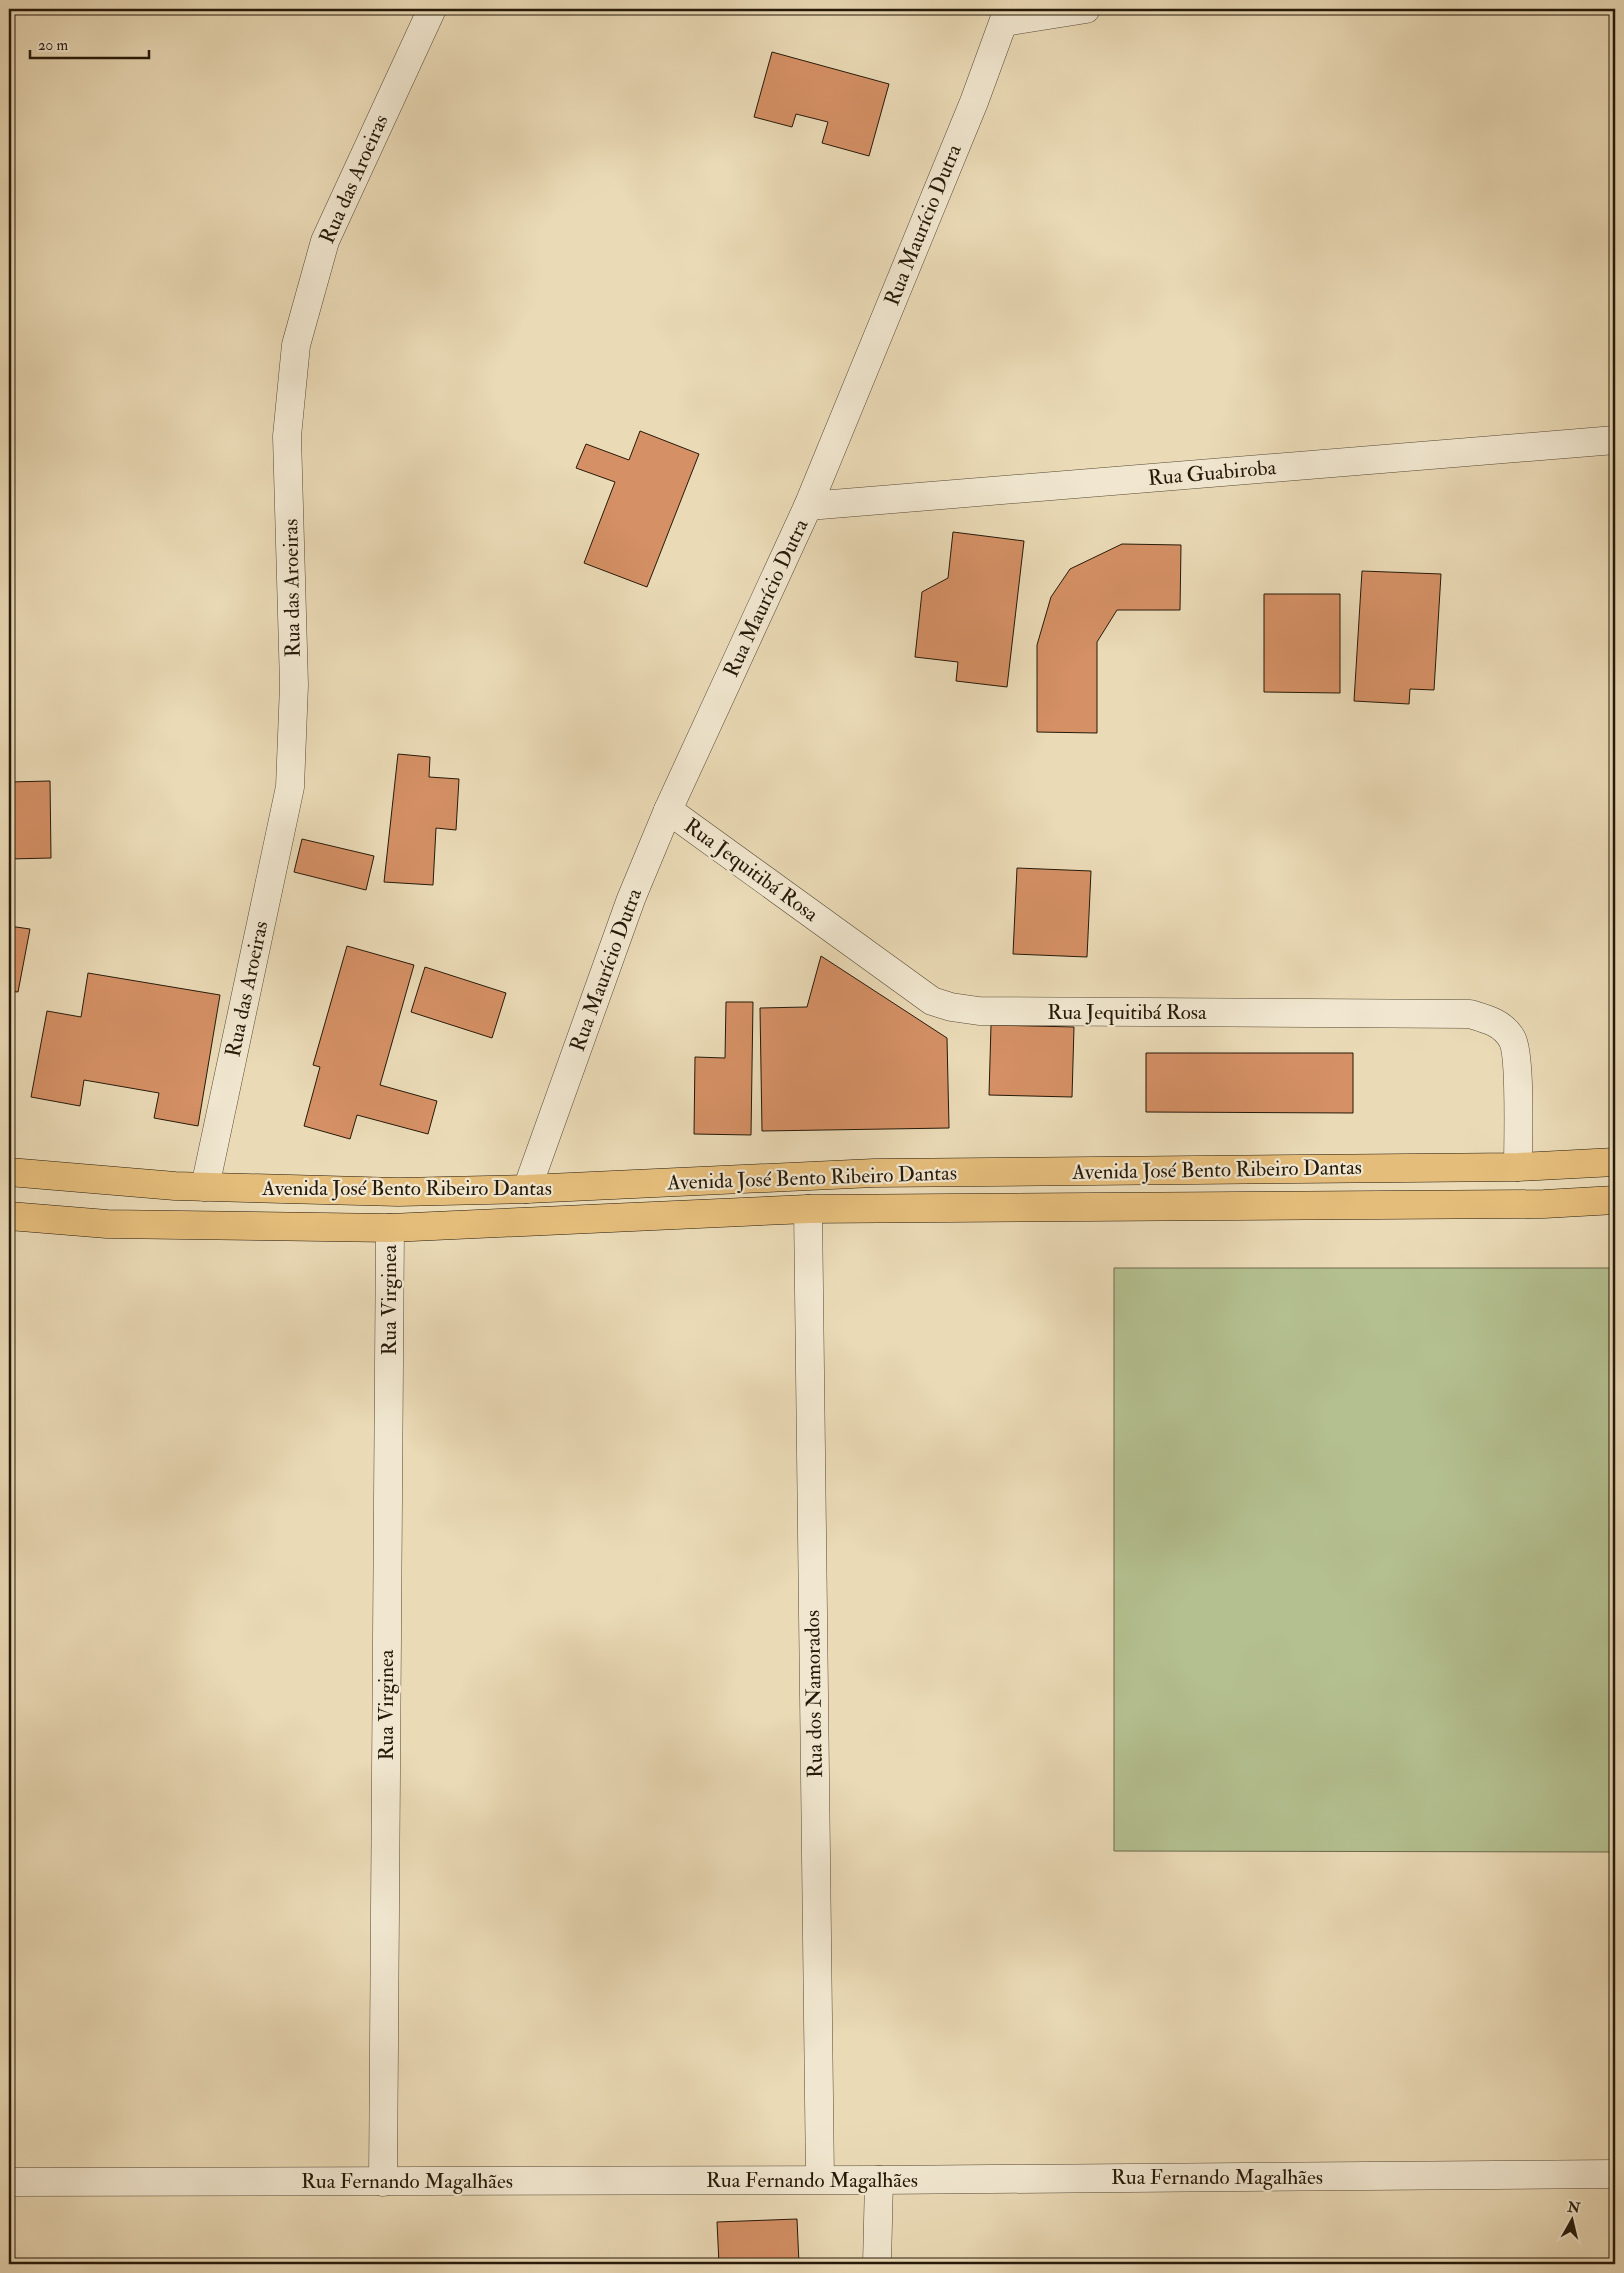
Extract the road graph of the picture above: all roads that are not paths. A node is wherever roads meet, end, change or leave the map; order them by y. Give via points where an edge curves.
1 (432, 9) edge
2 (1086, 9) edge
3 (1006, 15) edge
4 (1615, 440) edge
5 (808, 506) junction
6 (668, 810) junction
7 (1615, 1162) edge
8 (1518, 1167) junction
9 (9, 1172) edge
10 (205, 1187) junction
11 (527, 1189) junction
12 (1615, 1200) edge
13 (808, 1209) junction
14 (9, 1216) edge
15 (390, 1228) junction
16 (1615, 2174) edge
17 (820, 2179) junction
18 (879, 2180) junction
19 (9, 2182) edge
20 (382, 2182) junction
21 (877, 2264) edge

1 - 10 street, Rua das Aroeiras via 325,241 296,345 287,436 294,685 290,787
2 - 3 street
3 - 5 street, Rua Maurício Dutra via 974,102
4 - 5 street, Rua Guabiroba
5 - 6 street, Rua Maurício Dutra
6 - 8 street, Rua Jequitibá Rosa via 932,1001 951,1008 979,1011 1470,1014 1496,1021 1513,1040
6 - 11 street, Rua Maurício Dutra via 632,898
7 - 8 main road, Avenida José Bento Ribeiro Dantas
8 - 11 main road, Avenida José Bento Ribeiro Dantas via 874,1173
9 - 10 main road, Avenida José Bento Ribeiro Dantas
10 - 11 main road, Avenida José Bento Ribeiro Dantas via 398,1192
12 - 13 main road, Avenida José Bento Ribeiro Dantas via 1524,1204
13 - 15 main road, Avenida José Bento Ribeiro Dantas
13 - 17 street, Rua dos Namorados
14 - 15 main road, Avenida José Bento Ribeiro Dantas via 107,1224
15 - 20 street, Rua Virginea
16 - 18 street, Rua Fernando Magalhães
17 - 18 street, Rua Fernando Magalhães
17 - 20 street, Rua Fernando Magalhães
18 - 21 street
19 - 20 street, Rua Fernando Magalhães

